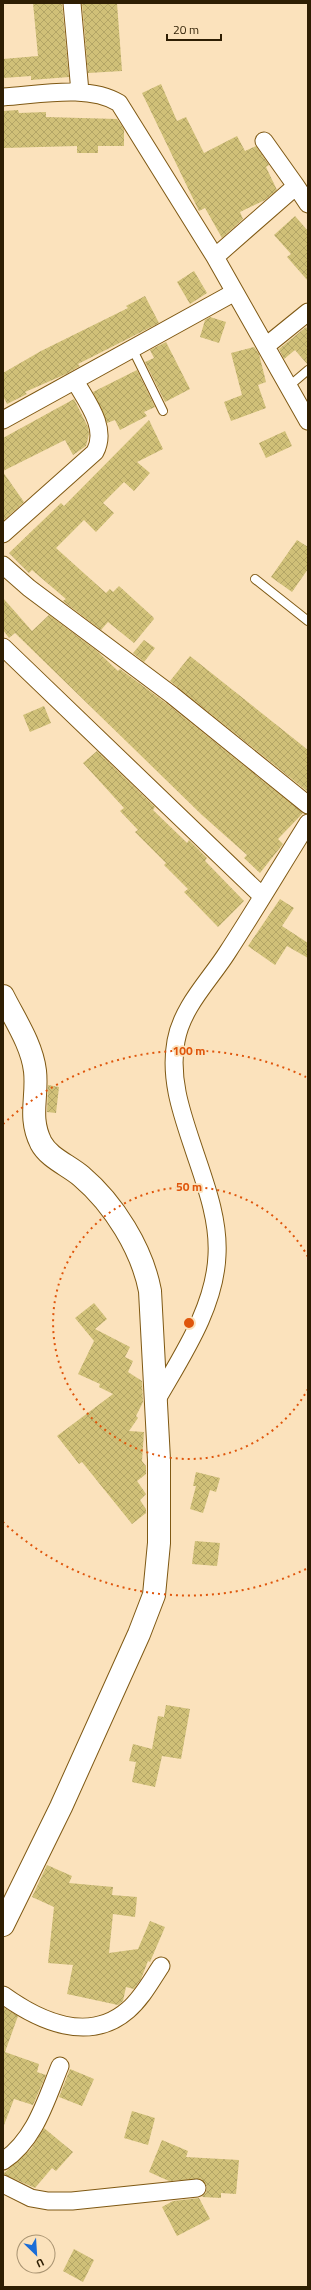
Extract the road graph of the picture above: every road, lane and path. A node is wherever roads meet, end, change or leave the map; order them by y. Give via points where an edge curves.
1 (72, 3) edge
2 (80, 92) junction
3 (3, 97) edge
4 (264, 141) dead end
5 (296, 186) junction
6 (308, 204) edge
7 (215, 257) junction
8 (235, 292) junction
9 (308, 312) edge
10 (266, 346) junction
11 (133, 350) junction
12 (308, 370) edge
13 (75, 381) junction
14 (288, 387) junction
15 (163, 411) dead end
16 (3, 420) edge
17 (308, 421) edge
18 (3, 534) edge
19 (3, 565) edge
20 (256, 579) dead end
21 (308, 621) edge
22 (3, 647) edge
23 (308, 805) edge
24 (308, 823) edge
25 (262, 896) junction
26 (3, 996) edge
27 (156, 1401) junction
28 (3, 1925) edge
29 (161, 1966) dead end
30 (3, 1995) edge
31 (60, 2066) dead end
32 (3, 2161) edge
33 (3, 2184) edge
34 (197, 2188) dead end

1 - 2 street
2 - 3 street
2 - 7 street via 99,94 112,99 125,111
4 - 5 street
5 - 6 street
5 - 7 street
7 - 8 street
8 - 10 street
8 - 11 street
9 - 10 street
10 - 14 street
11 - 13 street
11 - 15 lane
12 - 14 lane
13 - 16 street
13 - 18 street via 96,419 100,443 95,452
14 - 17 street
19 - 23 street via 29,588 172,695
20 - 21 lane
22 - 25 street
24 - 25 street
25 - 27 street via 181,1021 176,1040 175,1083 181,1112 207,1189 216,1229 217,1255 208,1301
26 - 27 highway via 33,1059 34,1122 42,1145 91,1184 116,1217 142,1262 150,1291
27 - 28 highway via 159,1543 149,1611 61,1807
29 - 30 street via 129,2009 120,2017 98,2026 76,2028 53,2023
31 - 32 street via 30,2133 21,2146
33 - 34 street via 31,2198 48,2201 72,2201

